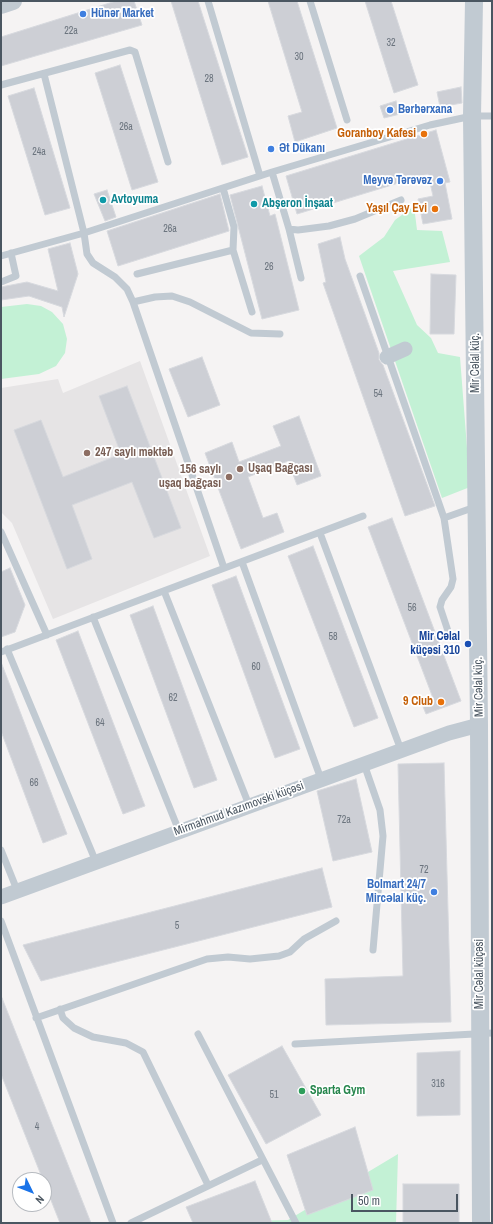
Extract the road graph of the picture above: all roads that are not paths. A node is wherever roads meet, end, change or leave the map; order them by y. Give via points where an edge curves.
1 (13, 1) edge
2 (208, 1) edge
3 (310, 1) edge
4 (474, 1) edge
5 (1, 5) edge
6 (44, 74) junction
7 (1, 85) edge
8 (472, 116) junction
9 (492, 116) edge
10 (347, 120) dead end
11 (168, 162) dead end
12 (272, 172) junction
13 (260, 176) junction
14 (223, 188) junction
15 (401, 200) dead end
16 (289, 229) junction
17 (84, 233) junction
18 (233, 250) junction
19 (12, 253) junction
20 (1, 256) edge
21 (137, 274) dead end
22 (360, 276) dead end
23 (301, 278) dead end
24 (1, 282) edge
25 (134, 302) junction
26 (252, 312) dead end
27 (280, 334) dead end
28 (405, 349) dead end
29 (388, 357) junction
30 (477, 506) junction
31 (363, 516) dead end
32 (444, 518) junction
33 (1, 532) edge
34 (320, 533) junction
35 (242, 562) junction
36 (224, 568) junction
37 (164, 591) junction
38 (93, 617) junction
39 (47, 635) junction
40 (450, 637) dead end
41 (4, 651) edge
42 (486, 725) edge
43 (401, 750) junction
44 (364, 764) junction
45 (321, 779) junction
46 (249, 805) junction
47 (179, 831) junction
48 (1, 850) edge
49 (96, 862) junction
50 (17, 890) junction
51 (1, 896) edge
52 (1, 921) edge
53 (336, 921) dead end
54 (373, 950) dead end
55 (60, 1009) junction
56 (36, 1018) junction
57 (486, 1033) edge
58 (198, 1034) dead end
59 (295, 1044) dead end
60 (262, 1160) junction
61 (208, 1185) junction
62 (113, 1223) edge
63 (131, 1223) edge
64 (296, 1223) edge
65 (481, 1223) edge

1 - 5 street
2 - 13 lane
3 - 10 lane
4 - 8 street, Mir Cəlal küç.
6 - 7 lane
6 - 11 lane via 130,50 135,52
6 - 17 lane
8 - 9 lane
8 - 12 lane via 430,125
8 - 30 street, Mir Cəlal küç.
12 - 13 lane
12 - 16 lane
13 - 14 lane
14 - 17 lane
14 - 18 lane via 234,227
15 - 16 lane via 329,226
16 - 23 lane
17 - 19 lane
17 - 25 lane via 90,259 115,277
18 - 21 lane
18 - 26 lane
19 - 20 lane
19 - 24 lane via 16,276
22 - 29 lane
25 - 27 lane via 172,296 190,302 251,333
25 - 36 lane
28 - 29 street
29 - 32 lane
30 - 32 lane
30 - 42 street, Mir Cəlal küç.
31 - 34 lane
32 - 40 lane via 453,579 440,607
33 - 39 lane
34 - 35 lane
34 - 43 lane
35 - 36 lane
35 - 45 lane
36 - 37 lane
37 - 38 lane
37 - 46 lane
38 - 39 lane
38 - 47 lane
39 - 41 lane
41 - 49 lane
42 - 43 street, Mirmahmud Kazımovski küçəsi via 465,728
42 - 57 street, Mir Cəlal küçəsi
43 - 44 street, Mirmahmud Kazımovski küçəsi
44 - 45 street, Mirmahmud Kazımovski küçəsi
44 - 54 lane via 380,810 383,836
45 - 46 street, Mirmahmud Kazımovski küçəsi
46 - 47 street, Mirmahmud Kazımovski küçəsi
47 - 49 street, Mirmahmud Kazımovski küçəsi
48 - 50 lane
49 - 50 street, Mirmahmud Kazımovski küçəsi
50 - 51 street, Mirmahmud Kazımovski küçəsi
52 - 56 lane
53 - 55 lane via 304,939 290,952 279,956 207,959
55 - 56 lane
55 - 61 lane via 63,1018 74,1028 93,1037 126,1044 143,1052
56 - 62 lane
57 - 59 lane
57 - 65 street, Mir Cəlal küçəsi
58 - 60 lane
60 - 61 lane
60 - 64 lane
61 - 63 lane

